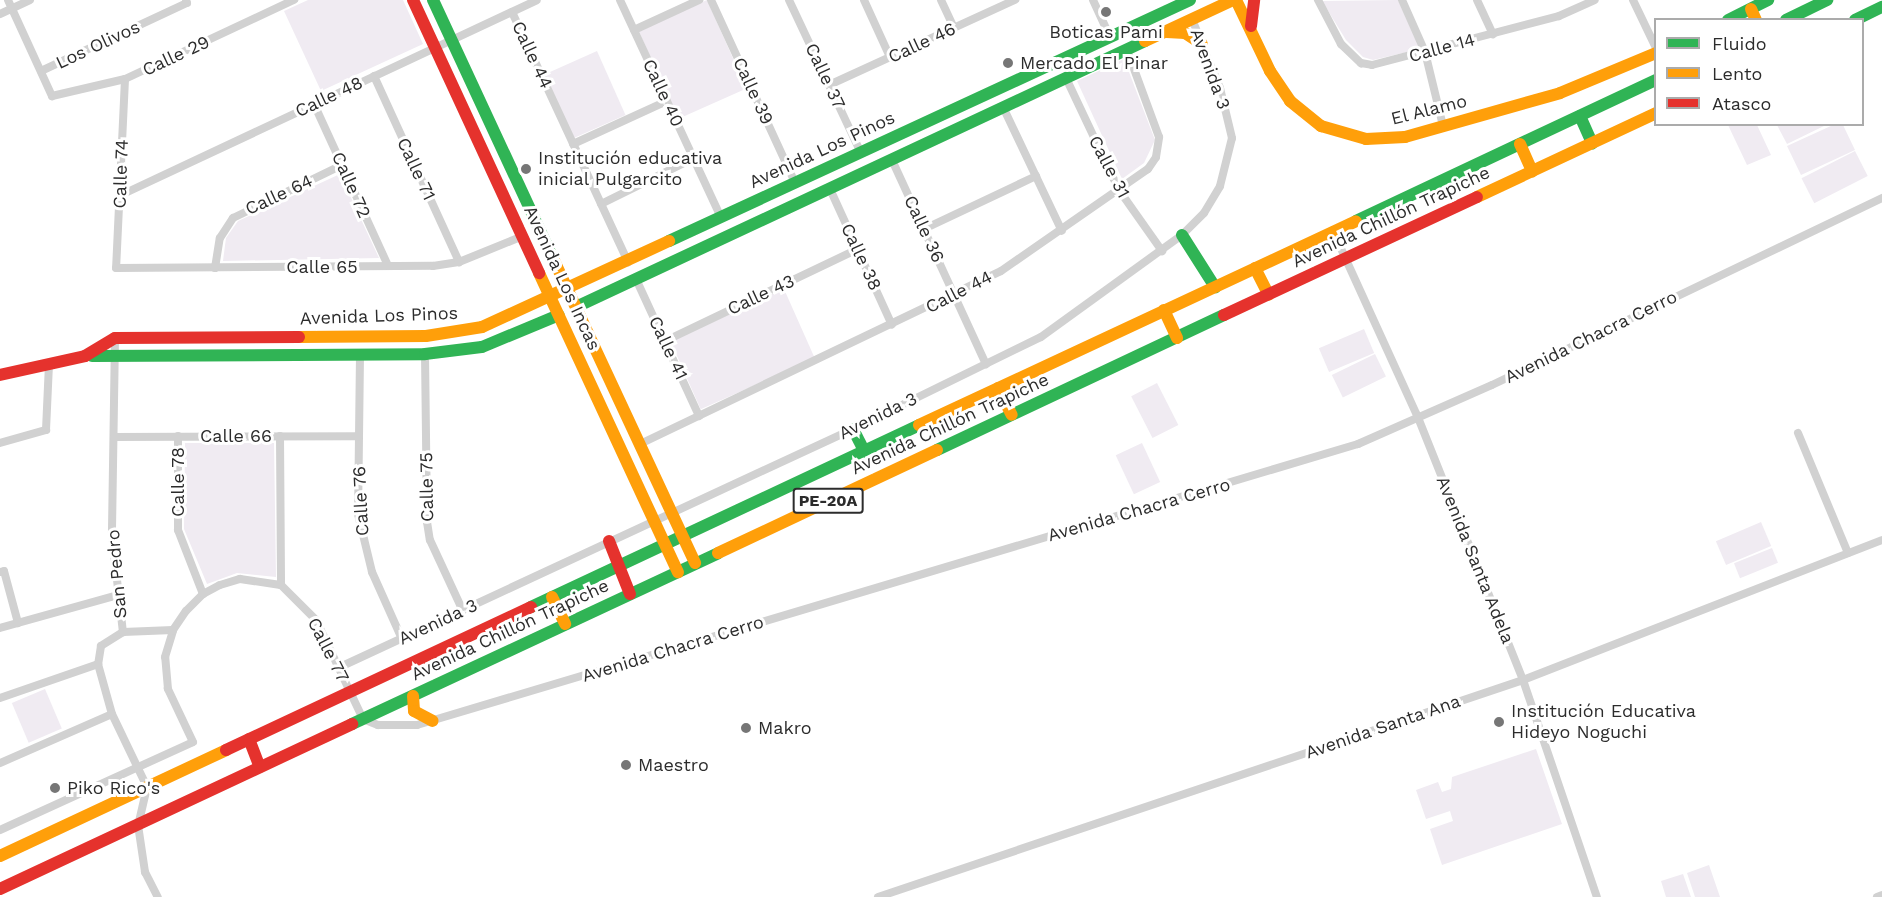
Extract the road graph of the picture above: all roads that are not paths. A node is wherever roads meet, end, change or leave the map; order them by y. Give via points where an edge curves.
1 (30, 0) edge
2 (294, 0) edge
3 (413, 0) edge
4 (433, 0) edge
5 (537, 0) edge
6 (620, 0) edge
7 (699, 0) edge
8 (711, 0) edge
9 (789, 0) edge
10 (864, 0) edge
11 (941, 0) edge
12 (1015, 0) edge
13 (1093, 0) edge
14 (1169, 0) edge
15 (1235, 0) edge
16 (1254, 0) edge
17 (1318, 0) edge
18 (1402, 0) edge
19 (1477, 0) edge
20 (1595, 0) edge
21 (1633, 0) edge
22 (1768, 0) edge
23 (1827, 0) edge
24 (1186, 1) edge
25 (187, 2) edge
26 (10, 4) edge
27 (1814, 6) junction
28 (1882, 7) edge
29 (512, 12) junction
30 (0, 14) edge
31 (1754, 14) edge
32 (1152, 18) junction
33 (1737, 18) edge
34 (1790, 18) edge
35 (1819, 18) edge
36 (1859, 18) edge
37 (1192, 20) junction
38 (954, 28) junction
39 (634, 30) junction
40 (1160, 34) junction
41 (1492, 34) junction
42 (1253, 36) junction
43 (1110, 37) junction
44 (452, 40) junction
45 (1202, 44) junction
46 (1654, 44) edge
47 (435, 48) junction
48 (1127, 50) junction
49 (1425, 52) junction
50 (1654, 54) edge
51 (890, 57) junction
52 (40, 71) junction
53 (1029, 74) junction
54 (374, 76) junction
55 (1066, 78) junction
56 (125, 80) junction
57 (1654, 81) edge
58 (829, 85) junction
59 (1036, 92) junction
60 (667, 101) junction
61 (314, 104) junction
62 (1003, 107) junction
63 (1654, 114) edge
64 (1580, 116) junction
65 (1443, 126) junction
66 (1592, 143) junction
67 (573, 144) junction
68 (1520, 144) junction
69 (860, 151) junction
70 (693, 158) junction
71 (892, 160) junction
72 (342, 165) junction
73 (1532, 171) junction
74 (1036, 176) junction
75 (795, 183) junction
76 (830, 189) junction
77 (1119, 190) junction
78 (121, 195) junction
79 (1882, 198) edge
80 (601, 204) junction
81 (721, 218) junction
82 (924, 229) junction
83 (1062, 231) junction
84 (1333, 231) junction
85 (1182, 235) junction
86 (523, 236) junction
87 (858, 249) junction
88 (1162, 251) junction
89 (1346, 258) junction
90 (459, 262) junction
91 (628, 262) junction
92 (388, 266) junction
93 (116, 268) joint
94 (215, 268) junction
95 (1255, 268) junction
96 (636, 279) junction
97 (583, 283) junction
98 (1215, 287) junction
99 (568, 290) junction
100 (1269, 294) junction
101 (954, 296) junction
102 (551, 297) junction
103 (591, 301) junction
104 (576, 308) junction
105 (1164, 310) junction
106 (559, 315) junction
107 (892, 325) junction
108 (115, 338) junction
109 (1177, 338) junction
110 (665, 341) junction
111 (425, 354) junction
112 (360, 355) junction
113 (85, 356) junction
114 (115, 356) junction
115 (986, 363) junction
116 (49, 364) junction
117 (0, 375) edge
118 (998, 388) junction
119 (1012, 415) junction
120 (1417, 415) junction
121 (699, 416) junction
122 (853, 429) junction
123 (1798, 433) dead end
124 (177, 436) junction
125 (280, 436) junction
126 (359, 436) junction
127 (114, 437) junction
128 (0, 442) edge
129 (640, 444) junction
130 (864, 451) junction
131 (671, 511) junction
132 (653, 519) junction
133 (682, 536) junction
134 (1882, 540) edge
135 (609, 541) junction
136 (665, 544) junction
137 (1848, 553) junction
138 (695, 563) junction
139 (616, 567) junction
140 (0, 572) edge
141 (678, 572) junction
142 (281, 585) junction
143 (203, 594) junction
144 (630, 594) junction
145 (118, 595) junction
146 (552, 597) junction
147 (463, 611) junction
148 (18, 623) junction
149 (565, 624) junction
150 (0, 628) edge
151 (173, 630) junction
152 (123, 632) junction
153 (402, 639) junction
154 (98, 664) junction
155 (340, 667) junction
156 (1523, 680) junction
157 (349, 692) junction
158 (413, 696) junction
159 (0, 698) edge
160 (112, 714) junction
161 (363, 719) junction
162 (433, 721) junction
163 (249, 739) junction
164 (0, 763) edge
165 (260, 767) junction
166 (138, 768) junction
167 (147, 787) junction
168 (138, 825) junction
169 (0, 830) edge
170 (0, 856) edge
171 (0, 889) edge
172 (1882, 895) edge
173 (158, 897) edge
174 (878, 897) edge
175 (1597, 897) edge
176 (1877, 897) edge

1 - 26 street
2 - 56 street, Calle 29
3 - 47 main road, Avenida Los Incas
4 - 44 main road, Avenida Los Incas
5 - 29 street, Calle 48
6 - 39 street, Calle 40
7 - 39 street
8 - 75 street, Calle 39
9 - 58 street, Calle 37
10 - 51 street
11 - 38 street
12 - 38 street, Calle 46
13 - 43 street
14 - 32 main road
15 - 37 main road
15 - 42 main road, El Alamo
16 - 42 main road via 1250,14
17 - 49 street, Calle 14 via 1341,44 1361,63 1386,64
18 - 49 street
19 - 41 street
20 - 41 street, Calle 14 via 1559,16
21 - 46 street
22 - 31 main road
23 - 27 main road
24 - 32 main road, Avenida Los Pinos
24 - 37 main road
25 - 52 street, Los Olivos
26 - 30 street
26 - 52 street
27 - 34 main road
27 - 35 main road
28 - 36 main road
29 - 44 street, Calle 48
29 - 67 street, Calle 44
31 - 33 main road
32 - 43 main road, Avenida Los Pinos
37 - 40 main road
37 - 45 street, Avenida 3
38 - 51 street, Calle 46
39 - 60 street, Calle 40
40 - 45 main road via 1185,33
40 - 48 main road
41 - 49 street, Calle 14
42 - 65 main road, El Alamo via 1281,90 1321,126 1366,140 1405,137
43 - 53 main road, Avenida Los Pinos
44 - 47 street, Calle 48
44 - 99 main road, Avenida Los Incas
45 - 85 street, Avenida 3 via 1220,88 1232,138 1220,186 1204,213
47 - 54 street, Calle 48
47 - 86 main road, Avenida Los Incas
48 - 55 main road
48 - 77 street, Calle 44 via 1157,125 1159,148 1148,169
49 - 65 street
50 - 65 main road, El Alamo via 1560,93
51 - 58 street, Calle 46
52 - 56 street, Calle 29 via 51,96
53 - 59 main road
53 - 69 main road, Avenida Los Pinos
54 - 61 street, Calle 48
54 - 90 street, Calle 71
55 - 59 main road
55 - 77 street, Calle 31
56 - 78 street, Calle 74
57 - 64 main road, Avenida Chillón Trapiche / PE-20A
58 - 69 street, Calle 37
59 - 62 main road
60 - 67 street
60 - 70 street, Calle 40
61 - 72 street, Calle 72
61 - 78 street, Calle 48
62 - 71 main road
62 - 74 street
63 - 66 main road, Avenida Chillón Trapiche / PE-20A
64 - 66 main road
64 - 68 main road, Avenida Chillón Trapiche / PE-20A
66 - 73 main road, Avenida Chillón Trapiche / PE-20A
67 - 80 street, Calle 44
68 - 73 main road
68 - 84 main road, Avenida Chillón Trapiche / PE-20A
69 - 75 main road, Avenida Los Pinos
70 - 80 street
70 - 81 street, Calle 40
71 - 76 main road
71 - 82 street, Calle 36
72 - 92 street, Calle 72
72 - 94 street, Calle 64 via 232,218 220,238
73 - 89 main road, Avenida Chillón Trapiche / PE-20A
74 - 82 street
74 - 83 street
75 - 81 main road, Avenida Los Pinos
76 - 87 street, Calle 38
76 - 96 main road
77 - 83 street, Calle 44
77 - 88 street, Calle 31
78 - 93 street, Calle 74
79 - 120 street, Avenida Chacra Cerro via 1492,385
80 - 91 street, Calle 44
81 - 91 main road, Avenida Los Pinos
82 - 101 street, Calle 36
83 - 101 street, Calle 44
84 - 89 street, Avenida Santa Adela
84 - 95 main road, Avenida Chillón Trapiche / PE-20A
85 - 88 street, Avenida 3
85 - 98 main road
86 - 90 street, Calle 65
86 - 102 main road, Avenida Los Incas
87 - 107 street, Calle 38
87 - 110 street, Calle 43
88 - 115 street, Avenida 3 via 1041,337
89 - 100 main road, Avenida Chillón Trapiche / PE-20A
89 - 120 street, Avenida Santa Adela
90 - 92 street, Calle 65
91 - 97 main road, Avenida Los Pinos
92 - 94 street, Calle 65
93 - 94 street, Calle 65
95 - 98 main road, Avenida Chillón Trapiche / PE-20A
95 - 100 main road
96 - 103 main road
96 - 110 street, Calle 41
97 - 99 main road, Avenida Los Pinos
97 - 103 main road
98 - 105 main road, Avenida Chillón Trapiche / PE-20A
99 - 102 main road, Avenida Los Pinos
99 - 104 main road, Avenida Los Incas
100 - 109 main road, Avenida Chillón Trapiche / PE-20A
101 - 107 street, Calle 44
101 - 115 street, Calle 36
102 - 106 main road, Avenida Los Incas
102 - 108 main road, Avenida Los Pinos via 482,327 426,336
103 - 104 main road
104 - 129 main road, Avenida Los Incas
105 - 109 main road
105 - 118 main road, Avenida Chillón Trapiche / PE-20A
106 - 111 main road, Avenida Los Pinos via 482,346
106 - 132 main road, Avenida Los Incas
107 - 121 street, Calle 44
108 - 113 main road
108 - 114 street, San Pedro
109 - 119 main road, Avenida Chillón Trapiche / PE-20A
110 - 121 street, Calle 41
111 - 112 main road, Avenida Los Pinos
111 - 147 street, Calle 75 via 427,522 430,540
112 - 114 main road, Avenida Los Pinos
112 - 126 street, Calle 76
113 - 114 main road, Avenida Los Pinos
113 - 116 main road
114 - 127 street, San Pedro
115 - 122 street, Avenida 3
116 - 117 main road
116 - 128 street via 46,430
118 - 119 main road
118 - 130 main road, Avenida Chillón Trapiche / PE-20A
119 - 138 main road, Avenida Chillón Trapiche / PE-20A
120 - 156 street, Avenida Santa Adela
120 - 162 street, Avenida Chacra Cerro via 1358,444 1306,462
121 - 129 street, Calle 44
122 - 130 main road
122 - 131 street, Avenida 3
123 - 137 street
124 - 125 street, Calle 66
124 - 127 street, Calle 66
124 - 143 street, Calle 78 via 177,530
125 - 126 street, Calle 66
125 - 142 street
126 - 153 street, Calle 76 via 358,514 363,545
127 - 145 street, San Pedro via 112,536
129 - 131 main road, Avenida Los Incas
130 - 133 main road, Avenida Chillón Trapiche / PE-20A
131 - 132 street, Avenida 3
131 - 133 main road, Avenida Los Incas
132 - 135 street, Avenida 3
132 - 136 main road, Avenida Los Incas
133 - 136 main road, Avenida Chillón Trapiche / PE-20A
133 - 138 main road, Avenida Los Incas
134 - 137 street, Avenida Santa Ana
135 - 139 main road
135 - 147 street, Avenida 3
136 - 139 main road, Avenida Chillón Trapiche / PE-20A
136 - 141 main road, Avenida Los Incas
137 - 156 street, Avenida Santa Ana
138 - 141 main road, Avenida Chillón Trapiche / PE-20A
139 - 144 main road
139 - 146 main road, Avenida Chillón Trapiche / PE-20A
140 - 148 street via 4,571
141 - 144 main road, Avenida Chillón Trapiche / PE-20A
142 - 143 street via 240,579
142 - 155 street, Calle 77 via 316,620
143 - 151 street
144 - 149 main road, Avenida Chillón Trapiche / PE-20A
145 - 148 street
145 - 152 street, San Pedro
146 - 149 main road
146 - 157 main road, Avenida Chillón Trapiche / PE-20A
147 - 153 street, Avenida 3
148 - 150 street
149 - 158 main road, Avenida Chillón Trapiche / PE-20A
151 - 152 street
151 - 166 street via 165,657 168,689 193,742
152 - 154 street, San Pedro via 102,645
153 - 155 street, Avenida 3
154 - 159 street
154 - 160 street
155 - 157 street, Calle 77
156 - 174 street, Avenida Santa Ana
156 - 175 street, Avenida Santa Adela
157 - 161 street, Calle 77
157 - 163 main road, Avenida Chillón Trapiche / PE-20A
158 - 161 main road, Avenida Chillón Trapiche / PE-20A
158 - 162 main road via 414,711
160 - 164 street
160 - 166 street
161 - 162 street, Avenida Chacra Cerro via 390,726
161 - 165 main road, Avenida Chillón Trapiche / PE-20A
163 - 165 main road
163 - 167 main road, Avenida Chillón Trapiche / PE-20A
165 - 168 main road, Avenida Chillón Trapiche / PE-20A
166 - 167 street
166 - 169 street
167 - 168 street
167 - 170 main road, Avenida Chillón Trapiche / PE-20A
168 - 171 main road, Avenida Chillón Trapiche / PE-20A
168 - 173 street via 145,872
172 - 176 street

